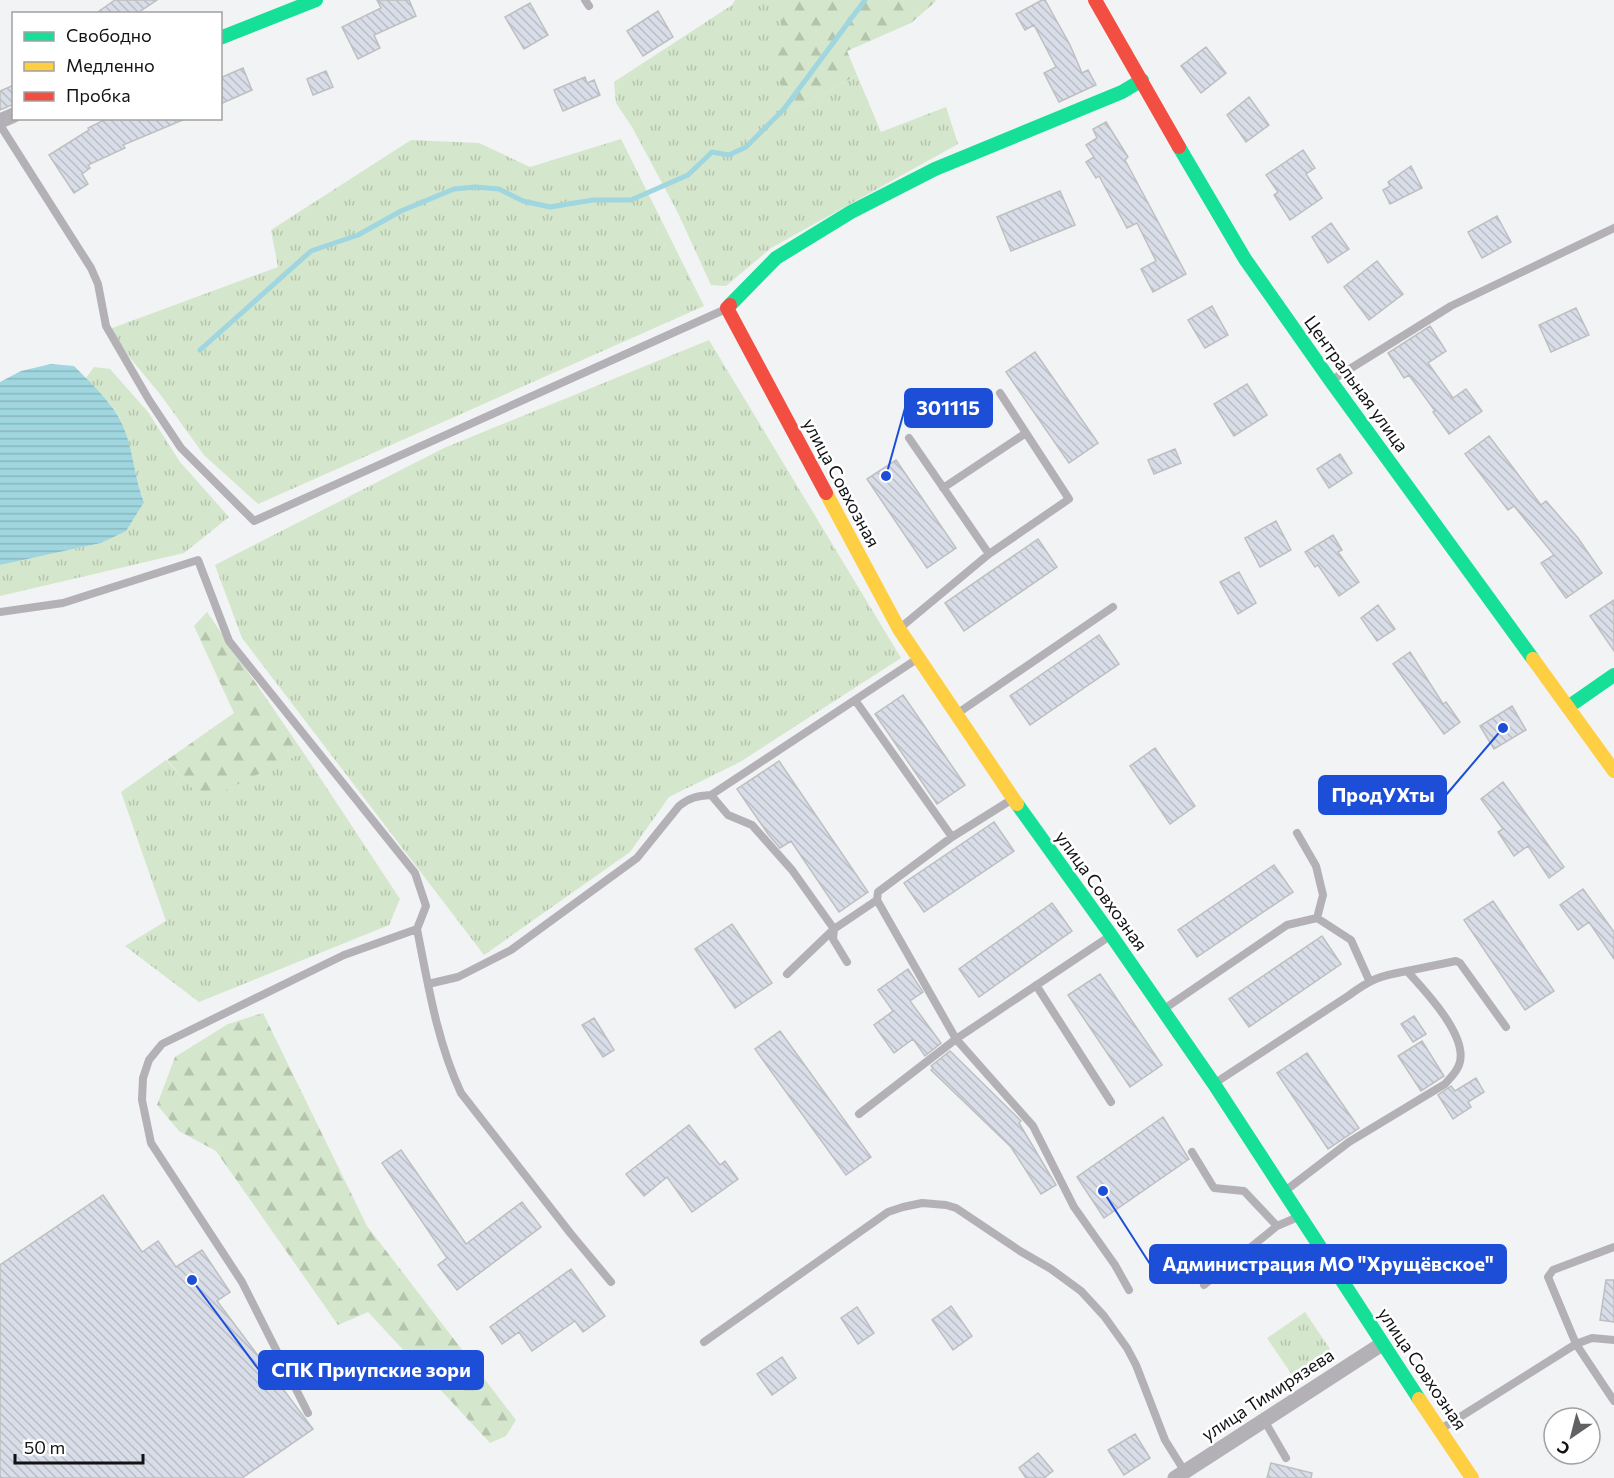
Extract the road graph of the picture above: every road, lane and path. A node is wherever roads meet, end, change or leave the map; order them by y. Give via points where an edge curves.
1 (316, 0) edge
2 (1095, 0) edge
3 (222, 37) edge
4 (1142, 80) junction
5 (0, 123) edge
6 (1614, 228) edge
7 (727, 308) junction
8 (1330, 380) junction
9 (1000, 393) dead end
10 (1026, 433) junction
11 (909, 438) dead end
12 (943, 488) junction
13 (989, 554) junction
14 (1113, 607) dead end
15 (0, 612) edge
16 (898, 629) junction
17 (917, 659) junction
18 (1614, 675) edge
19 (855, 700) junction
20 (1568, 707) junction
21 (957, 714) junction
22 (1614, 771) edge
23 (711, 795) junction
24 (1013, 799) junction
25 (1297, 833) dead end
26 (952, 837) junction
27 (877, 900) junction
28 (1317, 918) junction
29 (417, 929) junction
30 (834, 929) junction
31 (1111, 935) junction
32 (847, 962) dead end
33 (1407, 971) junction
34 (787, 974) dead end
35 (1369, 980) junction
36 (428, 984) junction
37 (1036, 985) junction
38 (1163, 1010) junction
39 (1506, 1027) dead end
40 (956, 1039) junction
41 (1214, 1084) junction
42 (1111, 1102) dead end
43 (859, 1114) dead end
44 (1192, 1152) dead end
45 (1284, 1192) junction
46 (1300, 1217) junction
47 (1276, 1226) junction
48 (1614, 1247) edge
49 (611, 1282) dead end
50 (1204, 1286) dead end
51 (1129, 1290) dead end
52 (1614, 1340) edge
53 (705, 1342) dead end
54 (1382, 1344) junction
55 (1576, 1344) junction
56 (1614, 1401) edge
57 (308, 1413) dead end
58 (1264, 1420) junction
59 (1441, 1429) junction
60 (1286, 1458) dead end
61 (1183, 1476) edge
62 (1472, 1478) edge

1 - 3 street
2 - 4 street, Центральная улица
4 - 7 street via 1122,92 935,169 851,212 776,258
4 - 8 street, Центральная улица via 1245,259
5 - 7 lane via 91,268 106,326 149,400 181,448 254,521
6 - 8 lane via 1451,306
7 - 16 street, улица Совхозная
8 - 20 street, Центральная улица
9 - 10 lane
10 - 12 lane
10 - 13 lane via 1069,499
11 - 12 lane
12 - 13 lane
13 - 16 lane
14 - 21 lane
15 - 29 lane via 63,603 198,560 229,642 415,873 426,906
16 - 17 street, улица Совхозная
17 - 19 lane
17 - 21 street, улица Совхозная
18 - 20 street
19 - 23 lane
19 - 26 lane
20 - 22 street, Центральная улица
21 - 24 street, улица Совхозная
23 - 30 lane via 728,815 752,825 792,870
23 - 36 lane via 687,799 637,858 510,950 458,977
24 - 26 lane
24 - 31 street, улица Совхозная
25 - 28 lane via 1316,867 1323,895
26 - 27 lane via 878,892
27 - 30 lane
27 - 40 lane
28 - 35 lane via 1351,940
28 - 38 lane via 1287,925
29 - 36 lane
29 - 57 lane via 344,954 162,1044 148,1060 143,1078 142,1100 151,1143 242,1282
30 - 32 lane via 833,939
30 - 34 lane
31 - 37 lane
31 - 38 street, улица Совхозная
33 - 35 lane
33 - 39 lane via 1460,963
33 - 45 lane via 1457,1038 1460,1065 1445,1084 1349,1142
35 - 41 lane
36 - 49 lane via 448,1067 461,1093
37 - 40 lane
37 - 42 lane
38 - 41 street, улица Совхозная
40 - 43 lane
40 - 51 lane via 1033,1126 1074,1207
41 - 45 street, улица Совхозная
44 - 47 lane via 1214,1188 1244,1191
45 - 46 street, улица Совхозная
46 - 47 lane
46 - 54 street, улица Совхозная
47 - 50 lane
48 - 55 lane via 1553,1270 1549,1275
52 - 55 lane via 1592,1338
53 - 61 lane via 888,1212 910,1205 946,1205 964,1212 1062,1276 1097,1307 1136,1365
54 - 58 street, улица Тимирязева
54 - 59 street, улица Совхозная
55 - 56 lane
55 - 59 lane
58 - 60 lane
58 - 61 street, улица Тимирязева
59 - 62 street, улица Совхозная

